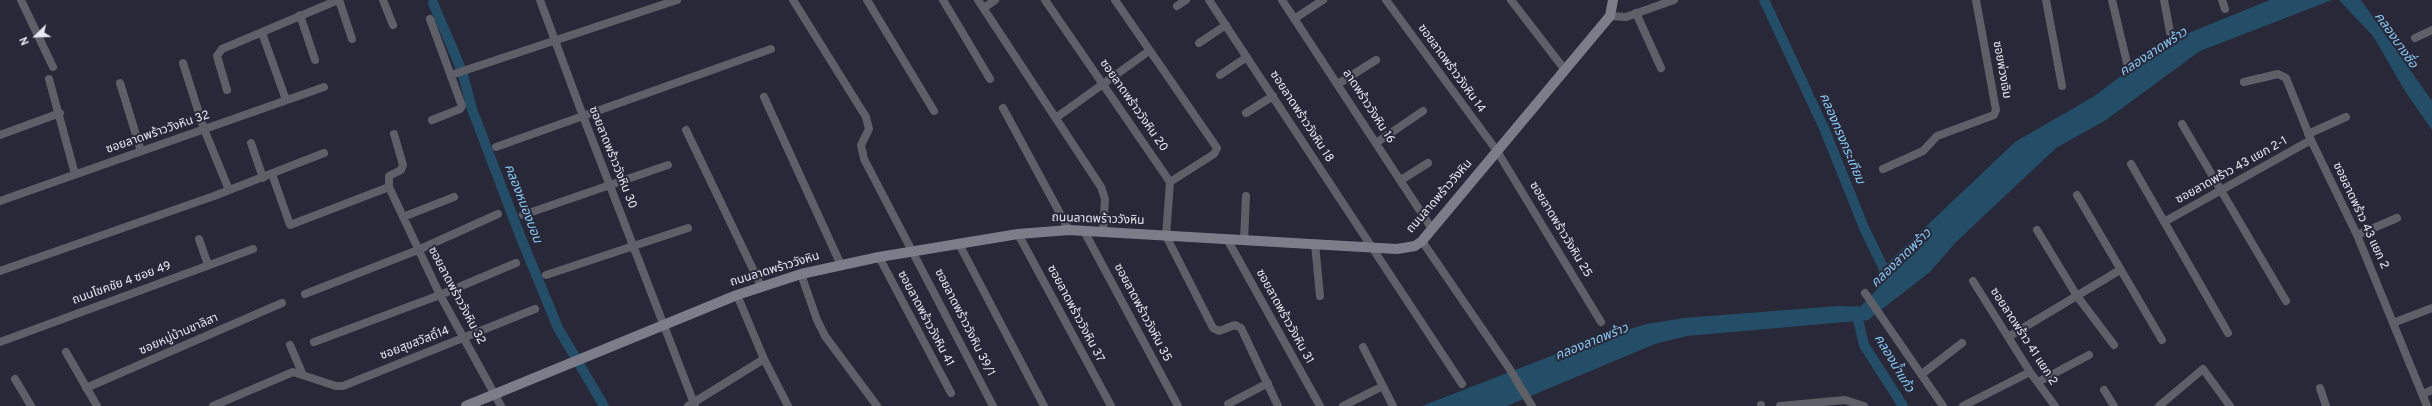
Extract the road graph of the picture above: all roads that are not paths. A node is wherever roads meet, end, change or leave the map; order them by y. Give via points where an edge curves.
1 (21, 0) edge
2 (338, 0) edge
3 (383, 0) edge
4 (540, 0) edge
5 (677, 0) edge
6 (793, 0) edge
7 (866, 0) edge
8 (943, 0) edge
9 (978, 0) edge
10 (995, 0) edge
11 (1045, 0) edge
12 (1115, 0) edge
13 (1186, 0) edge
14 (1209, 0) edge
15 (1282, 0) edge
16 (1324, 0) edge
17 (1386, 0) edge
18 (1511, 0) edge
19 (1613, 0) edge
20 (1674, 0) edge
21 (1976, 0) edge
22 (2046, 0) edge
23 (2112, 0) edge
24 (2164, 0) edge
25 (2222, 0) edge
26 (1664, 2) edge
27 (1176, 6) dead end
28 (984, 8) junction
29 (2225, 9) dead end
30 (1636, 13) junction
31 (300, 15) junction
32 (1610, 16) junction
33 (1294, 18) junction
34 (430, 19) dead end
35 (394, 25) dead end
36 (1226, 25) junction
37 (2432, 30) edge
38 (2170, 32) dead end
39 (262, 33) junction
40 (2415, 38) dead end
41 (352, 40) dead end
42 (554, 40) junction
43 (1199, 43) dead end
44 (771, 49) dead end
45 (1149, 51) junction
46 (1247, 57) junction
47 (315, 60) dead end
48 (1376, 60) dead end
49 (182, 63) dead end
50 (2127, 63) dead end
51 (53, 66) dead end
52 (1661, 68) dead end
53 (1564, 70) junction
54 (459, 72) junction
55 (1220, 75) dead end
56 (49, 79) dead end
57 (990, 79) dead end
58 (2244, 82) dead end
59 (120, 83) dead end
60 (1103, 84) junction
61 (1338, 84) junction
62 (2062, 86) dead end
63 (324, 87) dead end
64 (227, 90) dead end
65 (1273, 96) junction
66 (764, 97) dead end
67 (286, 100) junction
68 (1004, 108) dead end
69 (934, 111) dead end
70 (1423, 111) dead end
71 (1246, 112) dead end
72 (60, 113) junction
73 (583, 116) junction
74 (1057, 117) junction
75 (2346, 117) dead end
76 (432, 120) dead end
77 (2182, 124) dead end
78 (204, 129) junction
79 (686, 130) dead end
80 (394, 134) dead end
81 (0, 135) edge
82 (2310, 137) junction
83 (251, 143) dead end
84 (1376, 143) junction
85 (496, 147) dead end
86 (141, 151) junction
87 (1497, 151) junction
88 (324, 153) dead end
89 (1428, 164) dead end
90 (2131, 164) dead end
91 (668, 165) dead end
92 (1883, 169) dead end
93 (75, 174) junction
94 (272, 174) junction
95 (263, 178) junction
96 (1401, 180) junction
97 (1170, 182) junction
98 (610, 186) junction
99 (389, 187) junction
100 (229, 190) junction
101 (2222, 190) junction
102 (2077, 195) dead end
103 (1246, 196) dead end
104 (454, 197) dead end
105 (0, 201) edge
106 (498, 214) dead end
107 (523, 215) dead end
108 (403, 217) junction
109 (2397, 218) dead end
110 (2164, 222) junction
111 (688, 228) dead end
112 (1432, 229) junction
113 (1069, 230) junction
114 (2037, 230) dead end
115 (1084, 231) junction
116 (1103, 232) junction
117 (1018, 234) junction
118 (2358, 235) junction
119 (1166, 236) junction
120 (199, 239) dead end
121 (1227, 239) junction
122 (1244, 240) junction
123 (1422, 241) junction
124 (959, 244) junction
125 (1315, 244) junction
126 (635, 247) junction
127 (1372, 247) junction
128 (253, 249) dead end
129 (418, 250) junction
130 (913, 251) junction
131 (879, 257) junction
132 (516, 263) dead end
133 (208, 265) junction
134 (841, 265) junction
135 (2120, 270) junction
136 (0, 271) edge
137 (801, 274) junction
138 (546, 275) dead end
139 (1973, 281) dead end
140 (761, 286) junction
141 (1865, 293) dead end
142 (305, 294) dead end
143 (440, 295) junction
144 (737, 295) junction
145 (1320, 296) dead end
146 (2077, 296) junction
147 (2286, 301) dead end
148 (282, 303) dead end
149 (2432, 308) edge
150 (535, 309) dead end
151 (1601, 322) dead end
152 (2393, 323) junction
153 (664, 324) junction
154 (2228, 333) dead end
155 (2008, 337) junction
156 (464, 338) junction
157 (2162, 340) dead end
158 (0, 342) edge
159 (314, 342) dead end
160 (1962, 343) dead end
161 (290, 345) dead end
162 (2114, 345) dead end
163 (1363, 347) dead end
164 (66, 352) dead end
165 (2089, 355) dead end
166 (764, 359) junction
167 (2030, 372) junction
168 (1922, 374) junction
169 (303, 375) junction
170 (15, 379) dead end
171 (2038, 382) junction
172 (1268, 383) junction
173 (1462, 384) dead end
174 (1383, 386) junction
175 (86, 388) junction
176 (2320, 388) dead end
177 (2104, 390) dead end
178 (2432, 390) edge
179 (951, 393) dead end
180 (494, 394) junction
181 (2422, 394) junction
182 (1228, 404) dead end
183 (692, 405) edge
184 (32, 406) edge
185 (97, 406) edge
186 (213, 406) edge
187 (466, 406) edge
188 (501, 406) edge
189 (788, 406) edge
190 (877, 406) edge
191 (993, 406) edge
192 (1044, 406) edge
193 (1111, 406) edge
194 (1178, 406) edge
195 (1278, 406) edge
196 (1320, 406) edge
197 (1344, 406) edge
198 (1393, 406) edge
199 (1532, 406) edge
200 (1780, 406) edge
201 (1864, 406) edge
202 (1943, 406) edge
203 (1963, 406) edge
204 (2055, 406) edge
205 (2114, 406) edge
206 (2158, 406) edge
207 (2230, 406) edge
208 (2326, 406) edge
209 (2427, 406) edge

1 - 51 street
2 - 31 street
2 - 41 street
3 - 35 street
4 - 42 street, ซอยลาดพร้าววังหิน 30
5 - 42 street
6 - 130 street, ซอยลาดพร้าววังหิน 39/1 via 866,117 869,129 863,137 861,152
7 - 69 street
8 - 57 street
9 - 28 street
10 - 28 street
11 - 60 street, ซอยลาดพร้าววังหิน 20
12 - 45 street
13 - 27 street
14 - 36 street, ซอยลาดพร้าววังหิน 18
15 - 33 street, ลาดพร้าววังหิน 16
16 - 33 street
17 - 87 street, ซอยลาดพร้าววังหิน 14
18 - 53 street
19 - 32 main road, ถนนลาดพร้าววังหิน
20 - 26 street
21 - 92 street, ซอยพ่วงเจิม via 1996,110 1994,115 1937,136 1923,151
22 - 62 street
23 - 50 street
24 - 38 street
25 - 29 street
26 - 30 street
28 - 74 street
30 - 32 street via 1626,17
30 - 52 street
31 - 39 street
31 - 47 street
32 - 53 main road, ถนนลาดพร้าววังหิน
33 - 61 street, ลาดพร้าววังหิน 16
34 - 54 street
36 - 43 street
36 - 46 street, ซอยลาดพร้าววังหิน 18
37 - 40 street
39 - 64 street via 218,52
39 - 67 street
42 - 54 street
42 - 73 street, ซอยลาดพร้าววังหิน 30
44 - 73 street
45 - 60 street
45 - 97 street via 1218,150
46 - 55 street
46 - 65 street, ซอยลาดพร้าววังหิน 18
48 - 61 street
49 - 78 street
53 - 87 main road, ถนนลาดพร้าววังหิน
54 - 76 street via 462,106
56 - 72 street
58 - 82 street, ซอยลาดพร้าว 43 แยก 2 via 2282,75
59 - 86 street
60 - 74 street
60 - 97 street, ซอยลาดพร้าววังหิน 20
61 - 84 street, ลาดพร้าววังหิน 16
63 - 67 street, ซอยลาดพร้าววังหิน 32
65 - 71 street
65 - 127 street, ซอยลาดพร้าววังหิน 18
66 - 134 street
67 - 78 street, ซอยลาดพร้าววังหิน 32
68 - 113 street
70 - 84 street
72 - 81 street
72 - 93 street
73 - 85 street
73 - 98 street, ซอยลาดพร้าววังหิน 30
74 - 116 street via 1101,187 1105,199
75 - 82 street, ซอยลาดพร้าว 43 แยก 2-1
77 - 101 street
78 - 86 street, ซอยลาดพร้าววังหิน 32
78 - 100 street
79 - 140 street
80 - 99 street via 403,165 401,170 389,176
82 - 101 street, ซอยลาดพร้าว 43 แยก 2-1
82 - 118 street, ซอยลาดพร้าว 43 แยก 2
83 - 95 street
84 - 96 street, ลาดพร้าววังหิน 16
86 - 93 street, ซอยลาดพร้าววังหิน 32
87 - 112 main road, ถนนลาดพร้าววังหิน
87 - 151 street, ซอยลาดพร้าววังหิน 25
88 - 94 street
89 - 96 street
90 - 110 street
91 - 98 street
93 - 105 street, ซอยลาดพร้าววังหิน 32
94 - 95 street
94 - 99 street via 290,225
95 - 100 street
96 - 112 street, ลาดพร้าววังหิน 16
97 - 119 street
98 - 107 street
98 - 126 street, ซอยลาดพร้าววังหิน 30
99 - 108 street, ซอยลาดพร้าววังหิน 32
100 - 136 street
101 - 110 street, ซอยลาดพร้าว 43 แยก 2-1
101 - 147 street
102 - 135 street
103 - 122 street
104 - 108 street
106 - 129 street
108 - 129 street, ซอยลาดพร้าววังหิน 32
109 - 118 street
110 - 154 street
111 - 126 street
112 - 123 main road, ถนนลาดพร้าววังหิน
113 - 115 main road, ถนนลาดพร้าววังหิน
113 - 117 main road, ถนนลาดพร้าววังหิน
114 - 146 street
115 - 116 main road, ถนนลาดพร้าววังหิน
115 - 194 street, ซอยลาดพร้าววังหิน 35
116 - 119 main road, ถนนลาดพร้าววังหิน
117 - 124 main road, ถนนลาดพร้าววังหิน
117 - 193 street, ซอยลาดพร้าววังหิน 37
118 - 152 street, ซอยลาดพร้าว 43 แยก 2
119 - 121 main road, ถนนลาดพร้าววังหิน
119 - 172 street via 1212,328 1219,331 1235,325 1241,328
120 - 133 street
121 - 122 main road, ถนนลาดพร้าววังหิน
121 - 196 street, ซอยลาดพร้าววังหิน 31
122 - 125 main road, ถนนลาดพร้าววังหิน
123 - 127 main road, ถนนลาดพร้าววังหิน via 1406,249
123 - 199 street
124 - 130 main road, ถนนลาดพร้าววังหิน
124 - 192 street
125 - 127 main road, ถนนลาดพร้าววังหิน
125 - 145 street
126 - 138 street
126 - 153 street, ซอยลาดพร้าววังหิน 30
127 - 173 street, ซอยลาดพร้าววังหิน 18
128 - 133 street, ถนนโชคชัย 4 ซอย 49
129 - 142 street
129 - 143 street, ซอยลาดพร้าววังหิน 32
130 - 131 main road, ถนนลาดพร้าววังหิน
130 - 191 street, ซอยลาดพร้าววังหิน 39/1
131 - 134 main road, ถนนลาดพร้าววังหิน
131 - 179 street, ซอยลาดพร้าววังหิน 41
132 - 143 street
133 - 158 street, ถนนโชคชัย 4 ซอย 49
134 - 137 main road, ถนนลาดพร้าววังหิน
135 - 146 street
135 - 157 street
137 - 140 main road, ถนนลาดพร้าววังหิน
137 - 190 street via 825,336
139 - 155 street, ซอยลาดพร้าว 41 แยก 2
140 - 144 main road, ถนนลาดพร้าววังหิน
141 - 168 street
143 - 156 street, ซอยลาดพร้าววังหิน 32
143 - 159 street
144 - 153 main road, ถนนลาดพร้าววังหิน
144 - 166 street
146 - 155 street
146 - 162 street
148 - 175 street, ซอยหมู่บ้านชาลิสา
149 - 152 street
150 - 156 street, ซอยสุขสวัสดิ์14
152 - 181 street, ซอยลาดพร้าว 43 แยก 2
153 - 180 main road, ถนนลาดพร้าววังหิน
153 - 183 street, ซอยลาดพร้าววังหิน 30
155 - 167 street, ซอยลาดพร้าว 41 แยก 2
156 - 169 street, ซอยสุขสวัสดิ์14 via 343,386
156 - 180 street, ซอยลาดพร้าววังหิน 32
160 - 168 street
161 - 169 street
163 - 174 street
164 - 175 street
165 - 171 street
166 - 183 street
166 - 189 street
167 - 171 street, ซอยลาดพร้าว 41 แยก 2
167 - 203 street
168 - 202 street
169 - 186 street, ซอยสุขสวัสดิ์14 via 289,373
170 - 184 street
171 - 204 street, ซอยลาดพร้าว 41 แยก 2
172 - 182 street
172 - 195 street
174 - 197 street
174 - 198 street
175 - 185 street
176 - 208 street
177 - 205 street
178 - 181 street
180 - 187 main road, ถนนลาดพร้าววังหิน
180 - 188 street, ซอยลาดพร้าววังหิน 32
181 - 209 street, ซอยลาดพร้าว 43 แยก 2
200 - 201 street via 1845,400
206 - 207 street via 2203,369

